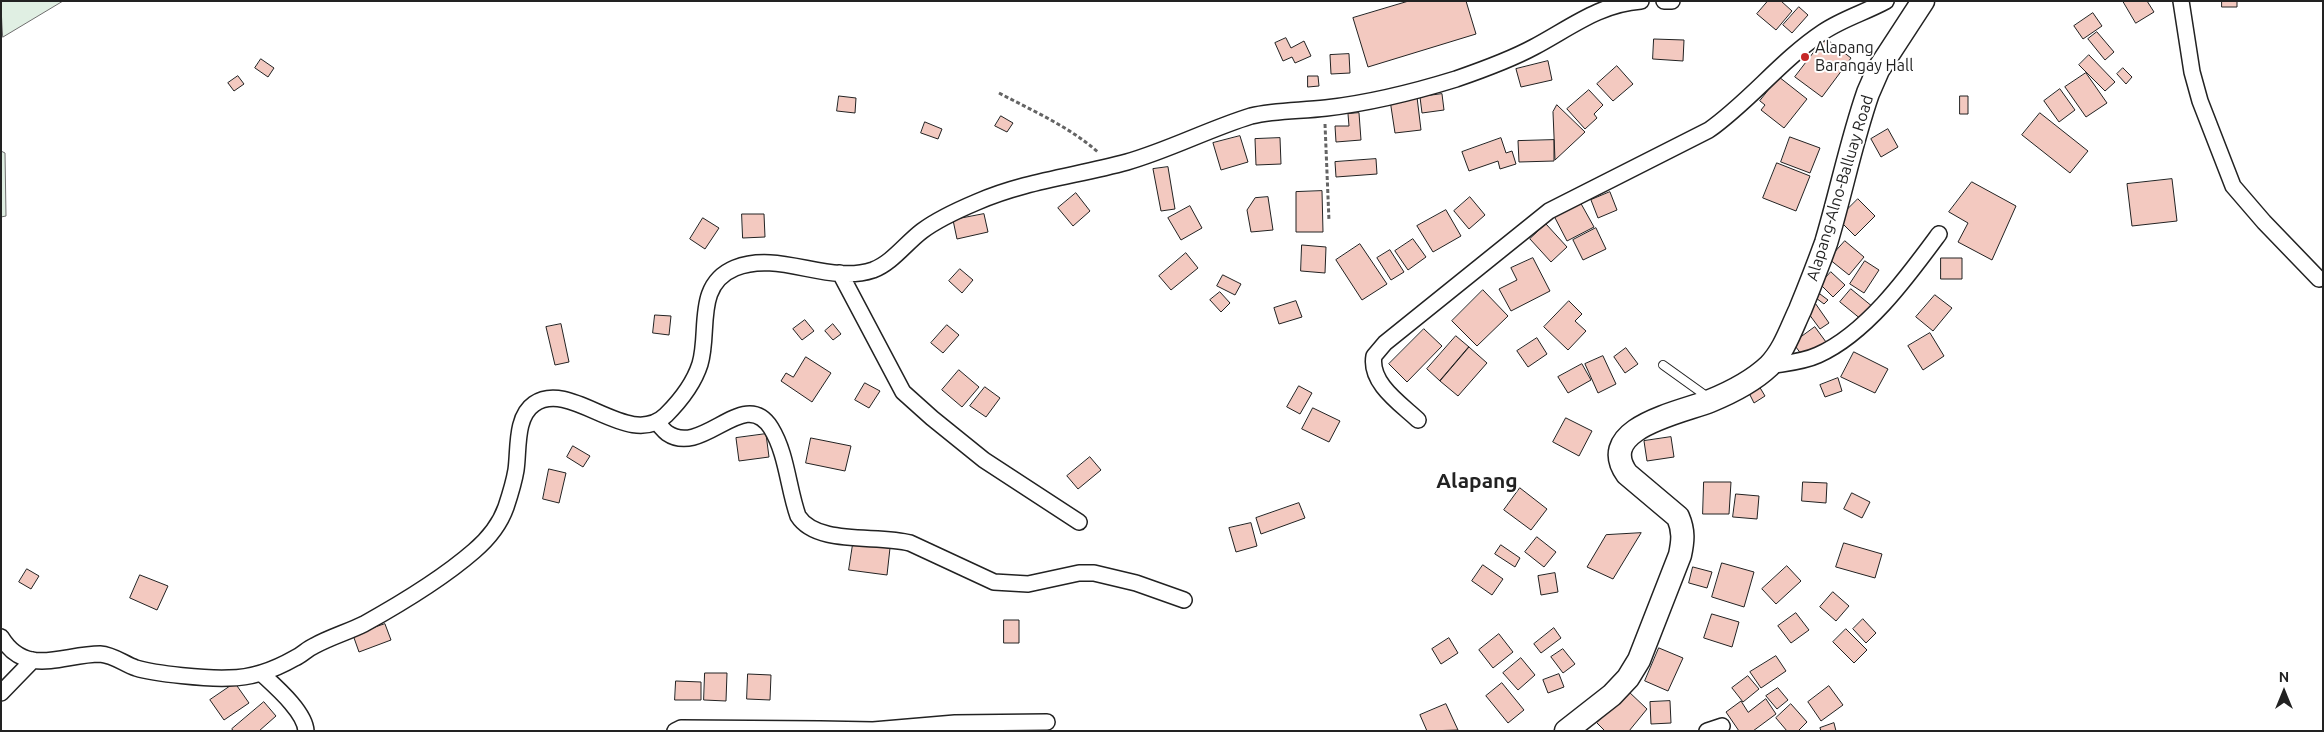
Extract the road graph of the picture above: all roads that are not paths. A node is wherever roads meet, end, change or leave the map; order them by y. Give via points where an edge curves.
1 (1641, 1) edge
2 (1664, 1) edge
3 (1672, 1) edge
4 (1886, 1) edge
5 (1923, 1) edge
6 (2181, 1) edge
7 (1939, 234) dead end
8 (840, 272) junction
9 (2319, 279) dead end
10 (1663, 365) dead end
11 (1770, 366) junction
12 (1712, 400) junction
13 (1418, 420) dead end
14 (656, 422) junction
15 (1080, 522) dead end
16 (1184, 600) dead end
17 (1, 637) edge
18 (33, 660) junction
19 (262, 674) junction
20 (1, 693) edge
21 (1048, 722) dead end
22 (914, 729) edge
23 (820, 730) edge
24 (306, 731) edge
25 (675, 731) edge
26 (1566, 731) edge

1 - 8 street via 1596,12 1533,48 1458,78 1361,104 1251,116 1149,155 1027,184 977,202 923,230 876,269
2 - 3 street
4 - 13 street via 1825,31 1709,130 1548,211 1385,343 1374,356 1374,371 1386,390
5 - 11 main road, Alapang-Alno-Balluay Road via 1878,70 1868,93 1812,282 1790,334
6 - 9 street via 2200,101 2233,186
7 - 11 street via 1903,281 1853,332 1817,356
8 - 14 street via 750,264 723,274 715,282 708,298 703,355 696,376 663,418
8 - 15 street via 903,392 984,460
10 - 12 lane
11 - 12 main road, Alapang-Alno-Balluay Road via 1743,386
12 - 26 main road, Alapang-Alno-Balluay Road via 1643,425 1623,442 1619,451 1622,468 1627,474 1678,517 1683,543 1639,660 1628,678 1612,695
14 - 16 street via 668,434 689,438 741,415 765,418 777,439 798,516 803,524 819,533 897,539 994,582 1028,584 1094,573
14 - 19 street via 630,423 563,400 541,400 533,404 523,419 516,471 503,515 475,550 446,573 366,623 313,646
17 - 18 street via 13,652
18 - 19 street via 45,662 106,654 131,666 154,671 228,679
18 - 20 street
19 - 24 street via 290,703 305,724
21 - 22 street via 955,723
22 - 23 street
23 - 25 street via 682,728

